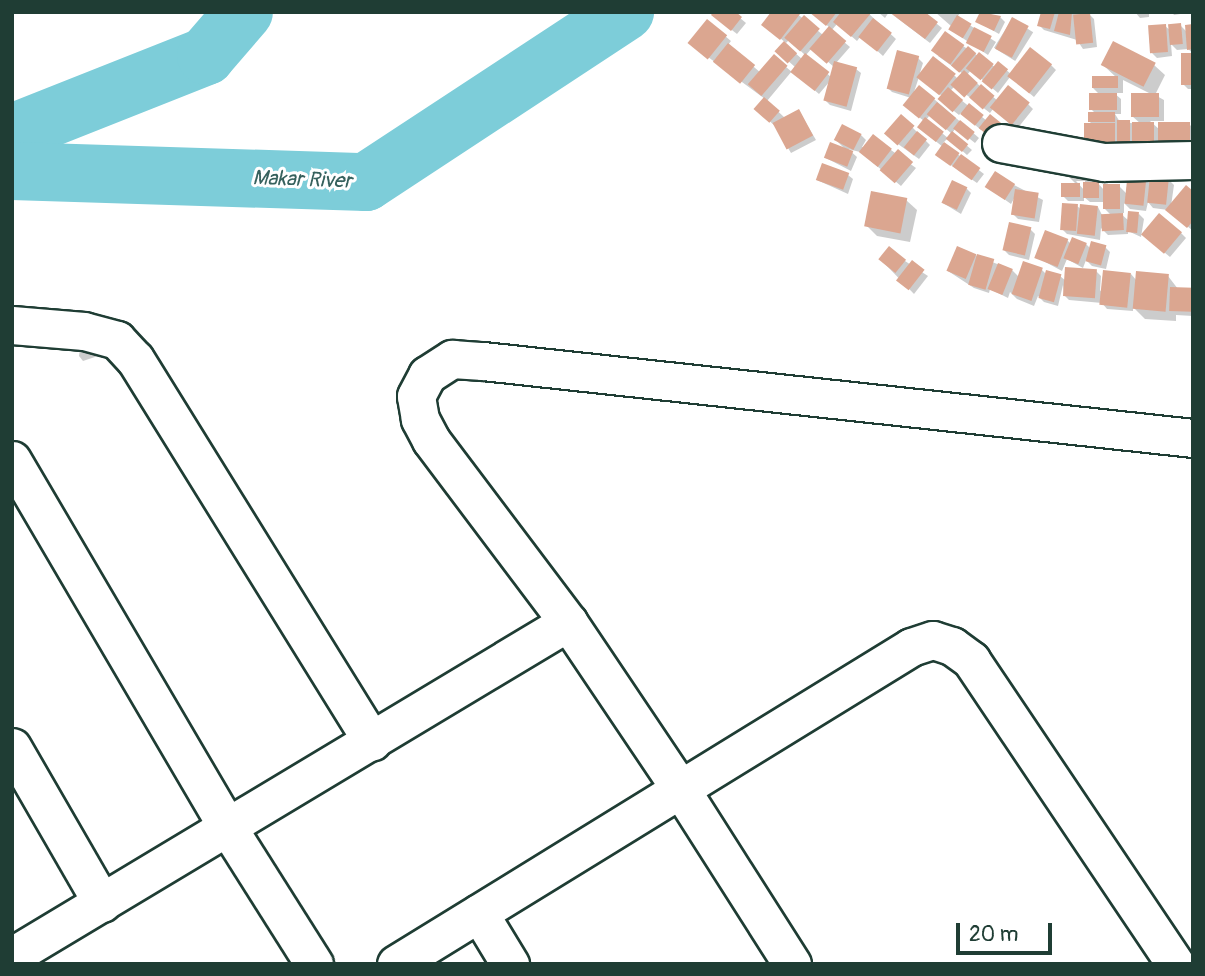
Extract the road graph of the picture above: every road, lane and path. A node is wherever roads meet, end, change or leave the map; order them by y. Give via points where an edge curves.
1 (1001, 143) dead end
2 (1193, 160) edge
3 (12, 325) edge
4 (1193, 438) edge
5 (12, 460) edge
6 (568, 622) junction
7 (372, 741) junction
8 (12, 747) edge
9 (681, 790) junction
10 (228, 828) junction
11 (102, 903) junction
12 (479, 913) junction
13 (12, 956) edge
14 (314, 964) edge
15 (396, 964) edge
16 (510, 964) edge
17 (792, 964) edge
18 (1175, 964) edge

1 - 2 street via 1104,162
3 - 7 street via 84,331 117,340 135,359
4 - 6 street via 452,359 427,375 416,396 420,419 430,440
5 - 10 street
6 - 7 street
6 - 9 street
7 - 10 street
8 - 11 street
9 - 12 street
9 - 17 street
9 - 18 street via 911,647 933,640 952,646 971,660
10 - 11 street
10 - 14 street
11 - 13 street
12 - 15 street
12 - 16 street

